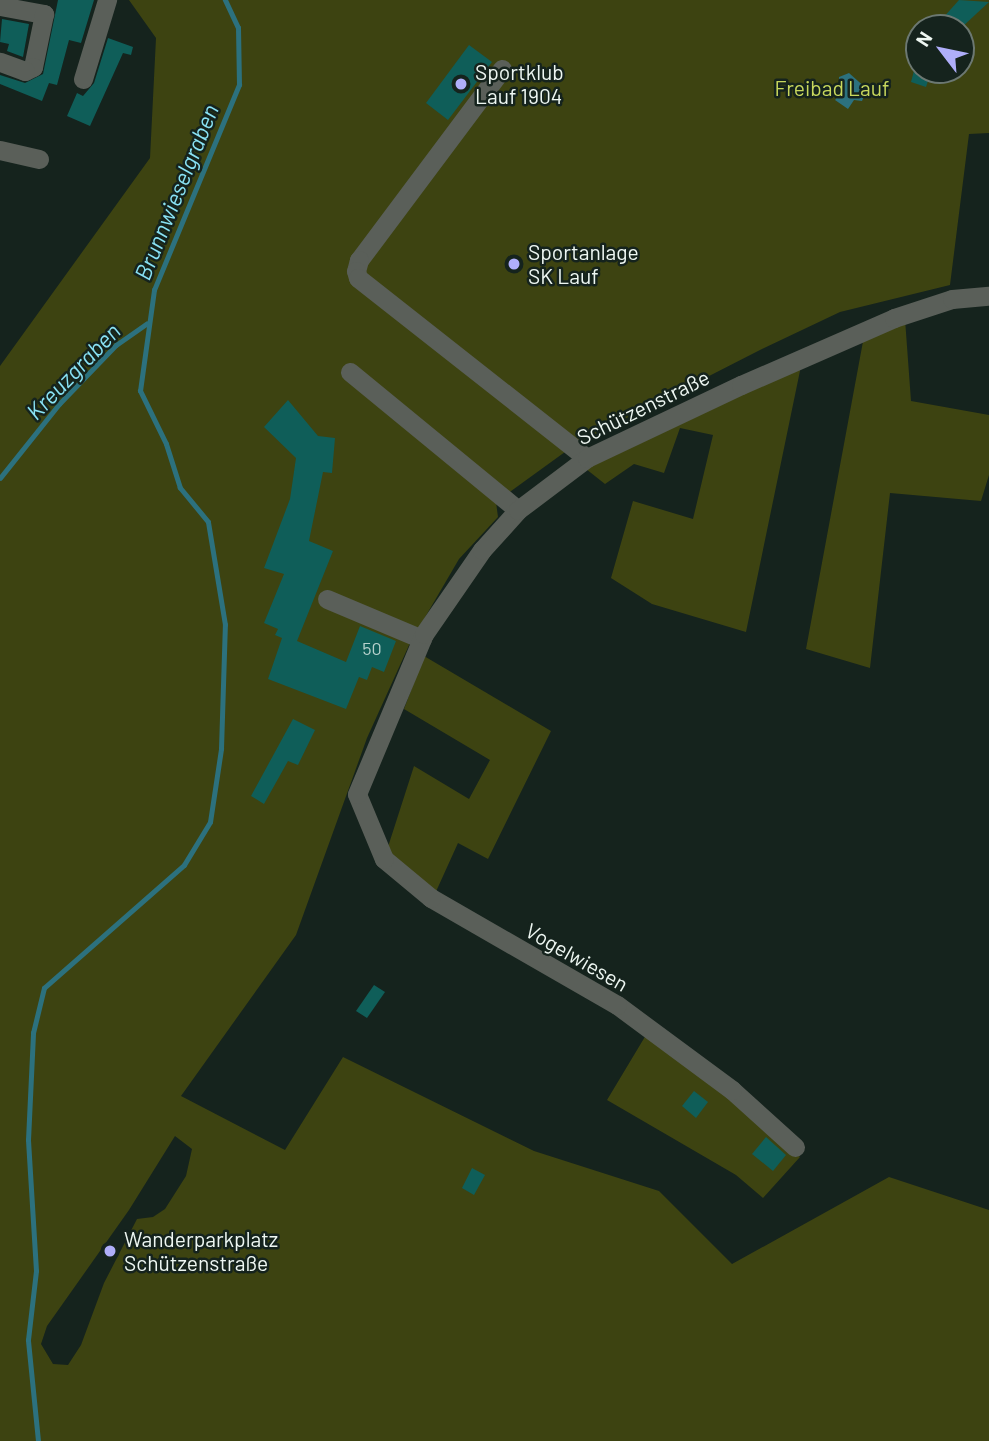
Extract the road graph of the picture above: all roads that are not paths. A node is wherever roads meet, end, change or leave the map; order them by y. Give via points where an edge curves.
1 (107, 0) edge
2 (0, 6) edge
3 (0, 62) edge
4 (502, 69) dead end
5 (83, 79) dead end
6 (0, 150) edge
7 (39, 159) dead end
8 (989, 296) edge
9 (350, 372) dead end
10 (587, 457) junction
11 (518, 510) junction
12 (327, 599) dead end
13 (422, 639) junction
14 (357, 794) joint
15 (795, 1147) dead end

1 - 5 street
2 - 3 street via 44,14 33,67 25,71
4 - 10 street via 359,260 356,271 358,278
6 - 7 street
8 - 10 street, Schützenstraße via 952,299 894,318
9 - 11 street
10 - 11 street, Schützenstraße
11 - 13 street, Schützenstraße via 482,550
12 - 13 street
13 - 14 street, Schützenstraße
14 - 15 street, Vogelwiesen via 384,859 431,898 617,1005 732,1090

